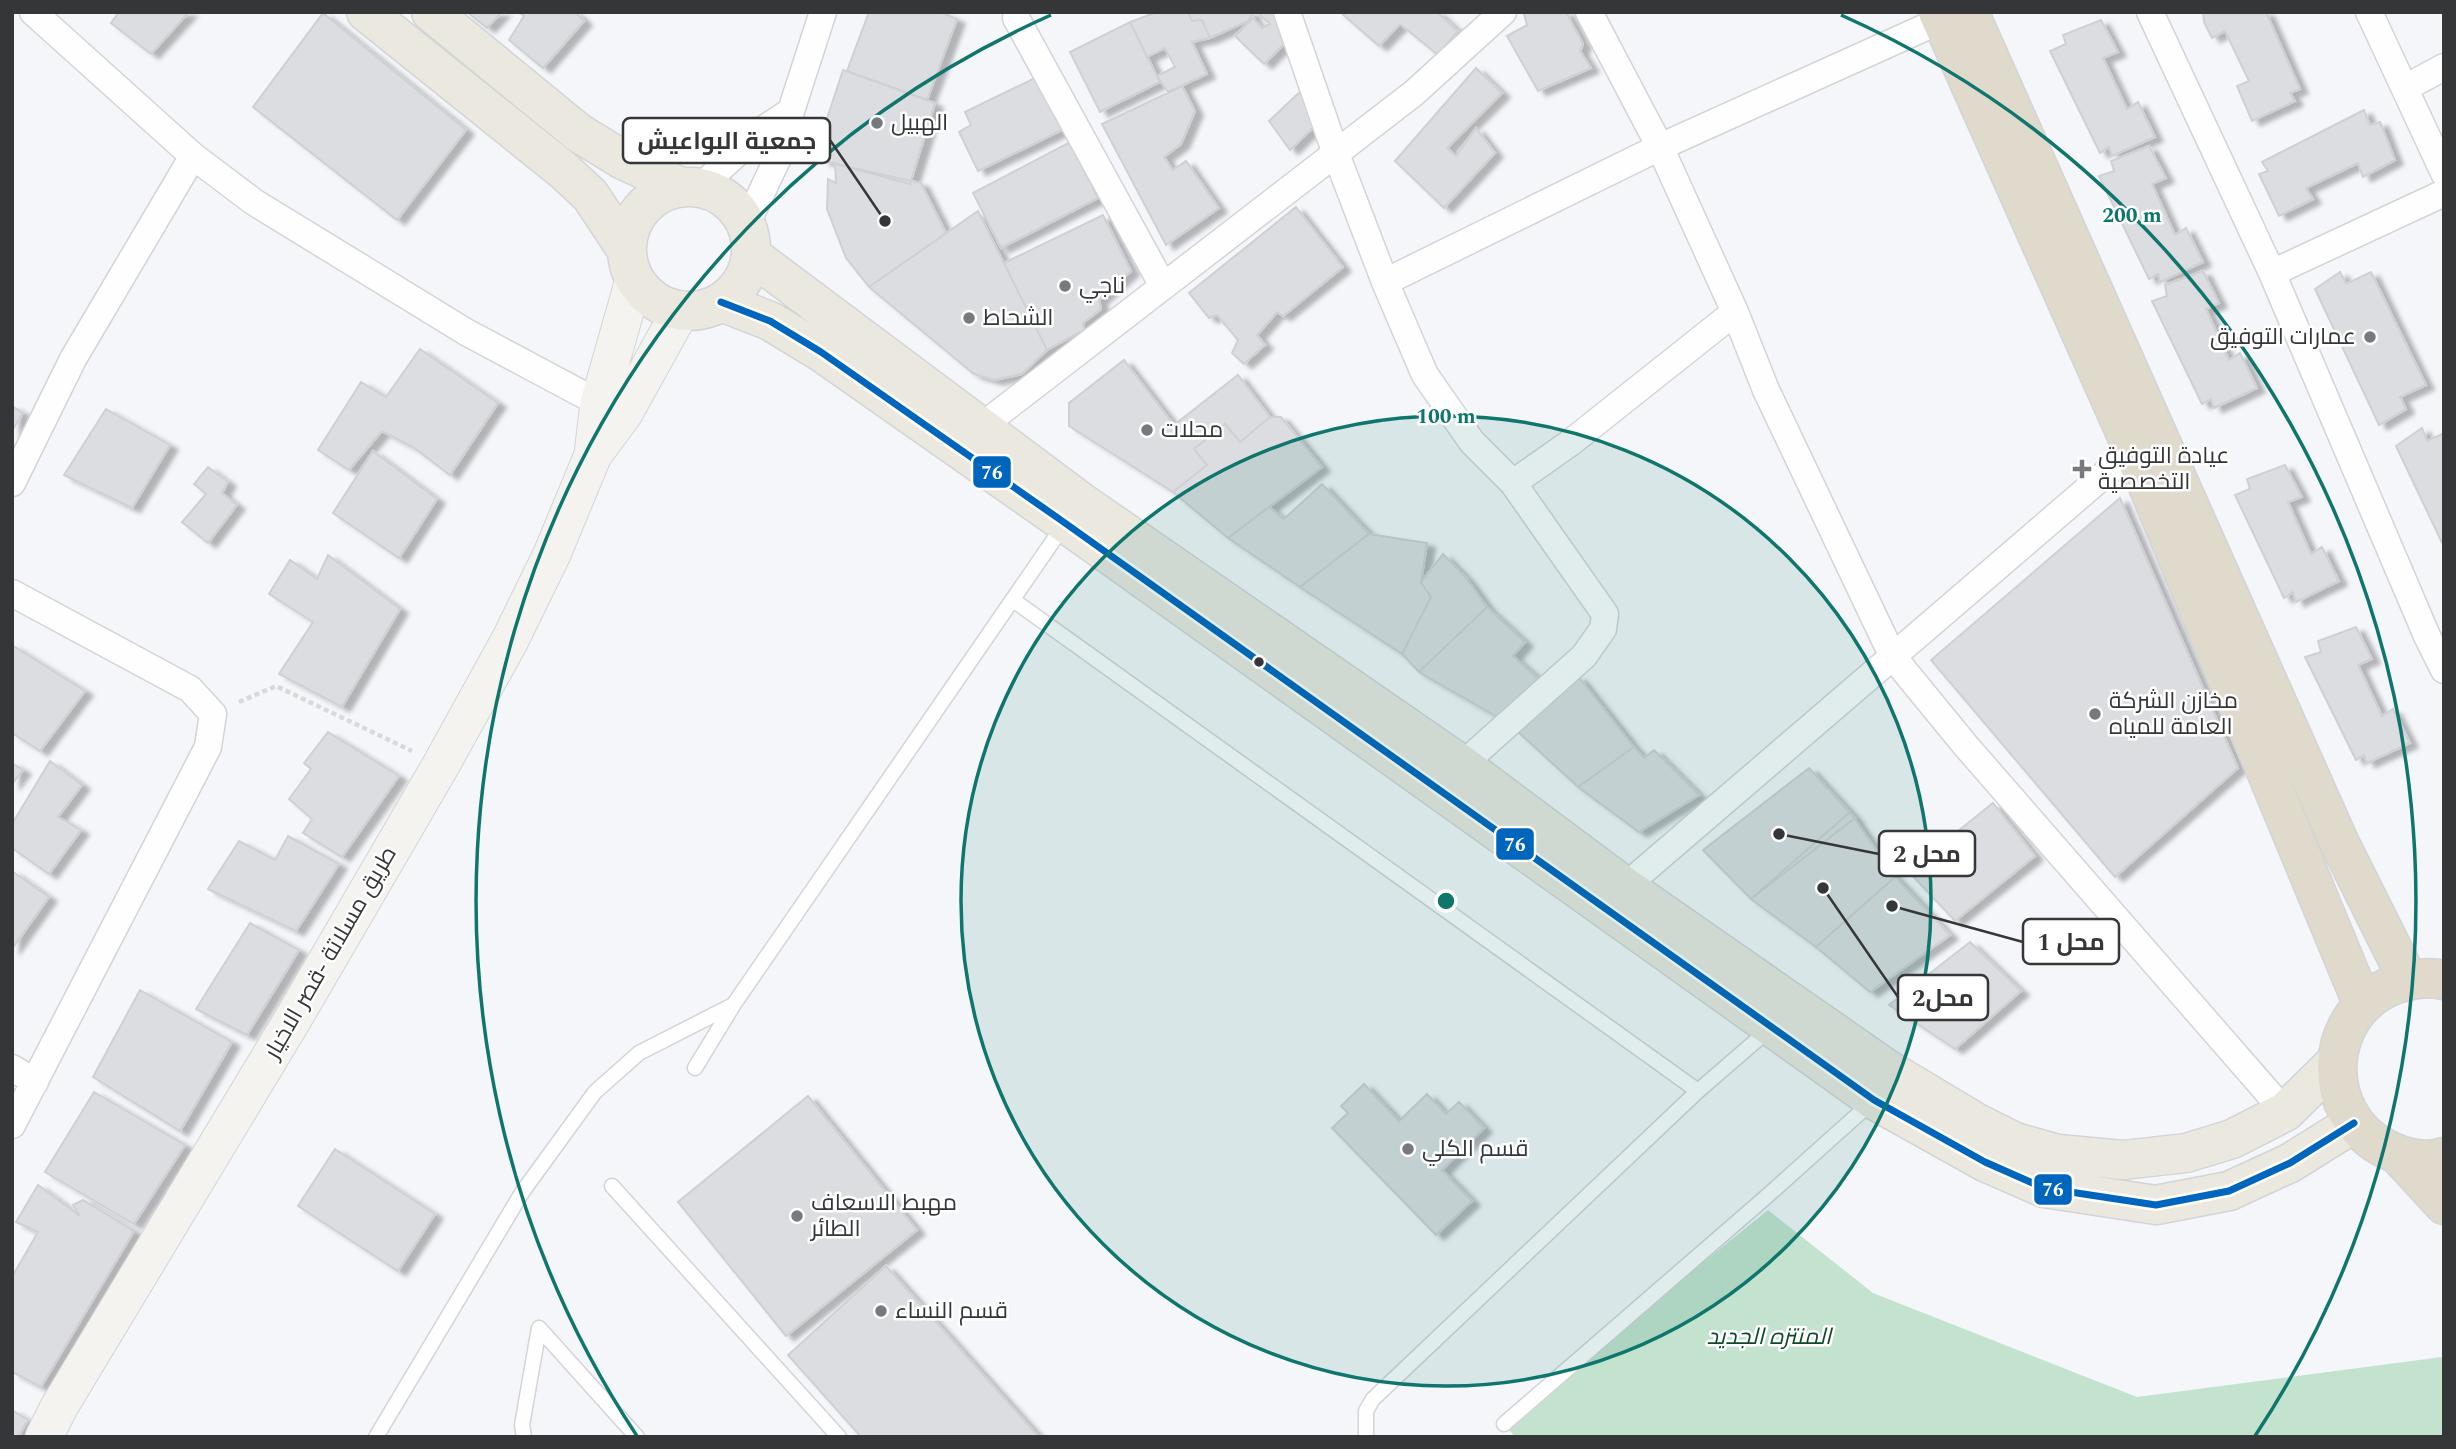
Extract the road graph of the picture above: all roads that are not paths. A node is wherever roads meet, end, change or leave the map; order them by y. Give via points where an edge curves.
1 (33, 12) edge
2 (366, 12) edge
3 (431, 12) edge
4 (823, 12) edge
5 (1287, 12) edge
6 (1503, 12) edge
7 (1589, 12) edge
8 (2150, 12) edge
9 (2369, 12) edge
10 (1016, 14) edge
11 (1952, 14) edge
12 (2444, 67) edge
13 (2405, 88) junction
14 (790, 111) junction
15 (1660, 147) junction
16 (1336, 154) junction
17 (193, 156) junction
18 (2444, 173) edge
19 (690, 187) junction
20 (2444, 193) edge
21 (748, 240) junction
22 (630, 264) junction
23 (2272, 273) junction
24 (1385, 282) junction
25 (1163, 286) junction
26 (720, 302) junction
27 (681, 310) junction
28 (1735, 312) junction
29 (599, 403) junction
30 (982, 426) junction
31 (2133, 450) junction
32 (593, 456) junction
33 (1513, 483) junction
34 (12, 484) edge
35 (1073, 512) junction
36 (12, 593) edge
37 (1013, 600) junction
38 (2435, 632) edge
39 (1893, 657) junction
40 (2444, 670) edge
41 (1462, 765) junction
42 (1613, 897) junction
43 (2426, 980) edge
44 (734, 1004) junction
45 (2362, 1005) junction
46 (1784, 1016) junction
47 (2337, 1061) junction
48 (12, 1068) edge
49 (695, 1068) dead end
50 (35, 1082) junction
51 (1698, 1091) junction
52 (1874, 1100) junction
53 (2285, 1112) junction
54 (2354, 1123) junction
55 (12, 1125) edge
56 (2399, 1156) junction
57 (2444, 1157) edge
58 (612, 1186) dead end
59 (2444, 1205) edge
60 (1504, 1424) dead end
61 (44, 1437) edge
62 (376, 1437) edge
63 (524, 1437) edge
64 (637, 1437) edge
65 (839, 1437) edge
66 (1366, 1437) edge

1 - 17 street
2 - 22 main road via 590,195
3 - 19 main road via 579,132 622,160
4 - 14 street
5 - 16 street
6 - 16 street via 1414,93
7 - 15 street
8 - 23 street
9 - 13 street
10 - 25 street
11 - 15 street
11 - 31 highway
11 - 43 highway via 2341,846
12 - 13 street
13 - 18 street
14 - 19 street
14 - 21 street via 785,143
15 - 24 street
15 - 28 street
16 - 24 street
16 - 25 street
17 - 29 street via 254,202 466,332
17 - 34 street via 73,359
19 - 21 main road via 722,195 739,212
19 - 22 main road via 663,191 642,208 629,231
20 - 23 street
21 - 26 main road via 747,269 732,293
21 - 30 main road
22 - 27 main road via 643,291 654,301
22 - 29 main road
23 - 38 street
24 - 33 street via 1425,375 1472,442
25 - 30 street
26 - 27 main road
26 - 35 main road via 770,320
27 - 32 main road via 624,413
28 - 33 street
28 - 39 street via 1766,390
29 - 32 main road
30 - 35 main road
31 - 39 street
31 - 45 highway
32 - 61 main road, طريق مسلاتة -قصر الاخيار via 510,640 441,765
33 - 41 street via 1605,614 1603,629 1584,656
35 - 37 lane
35 - 41 main road
35 - 42 main road
36 - 50 street via 190,689 213,713 208,747
37 - 44 lane
37 - 51 lane
38 - 40 street
39 - 42 street
39 - 53 street
41 - 42 main road
42 - 46 main road
43 - 45 highway via 2384,989
44 - 49 lane
44 - 62 lane via 639,1053 596,1092 523,1191
45 - 47 highway via 2345,1031
46 - 51 lane
46 - 52 main road
46 - 53 main road via 2015,1142 2058,1154 2123,1160 2186,1153 2232,1139
47 - 53 main road
47 - 54 highway via 2340,1094
48 - 50 street
50 - 55 street
51 - 66 lane via 1373,1399 1366,1411
52 - 54 main road via 1985,1162 2044,1188 2155,1205 2229,1191 2290,1163
52 - 60 lane
54 - 56 highway via 2374,1143
56 - 57 highway
56 - 59 highway
58 - 65 lane
63 - 64 lane via 539,1328

